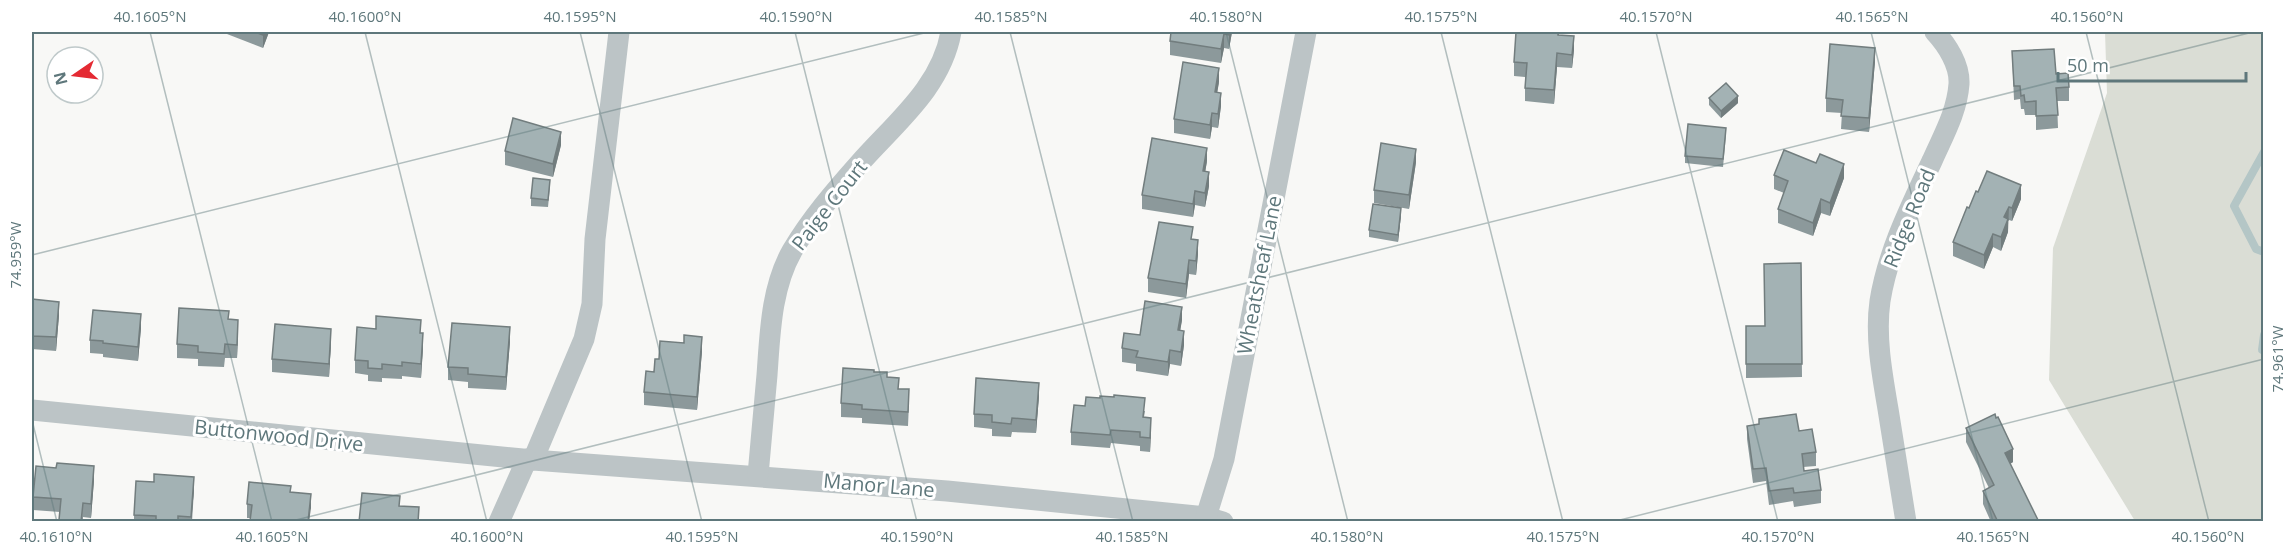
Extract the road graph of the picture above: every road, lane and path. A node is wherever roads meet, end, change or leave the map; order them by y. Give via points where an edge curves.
1 (619, 32) edge
2 (951, 32) edge
3 (1306, 32) edge
4 (1935, 32) edge
5 (32, 410) edge
6 (530, 460) junction
7 (758, 475) junction
8 (1215, 519) edge
9 (499, 522) edge
10 (1906, 522) edge

1 - 6 street via 595,238 592,304 584,339
2 - 7 street, Paige Court via 937,75 813,218 785,266 771,322
3 - 8 street, Wheatsheaf Lane
4 - 10 street, Ridge Road via 1956,66 1959,82 1953,116 1898,236 1887,268 1878,327
5 - 6 street, Buttonwood Drive
6 - 7 street, Manor Lane
6 - 9 street
7 - 8 street, Manor Lane via 947,490

